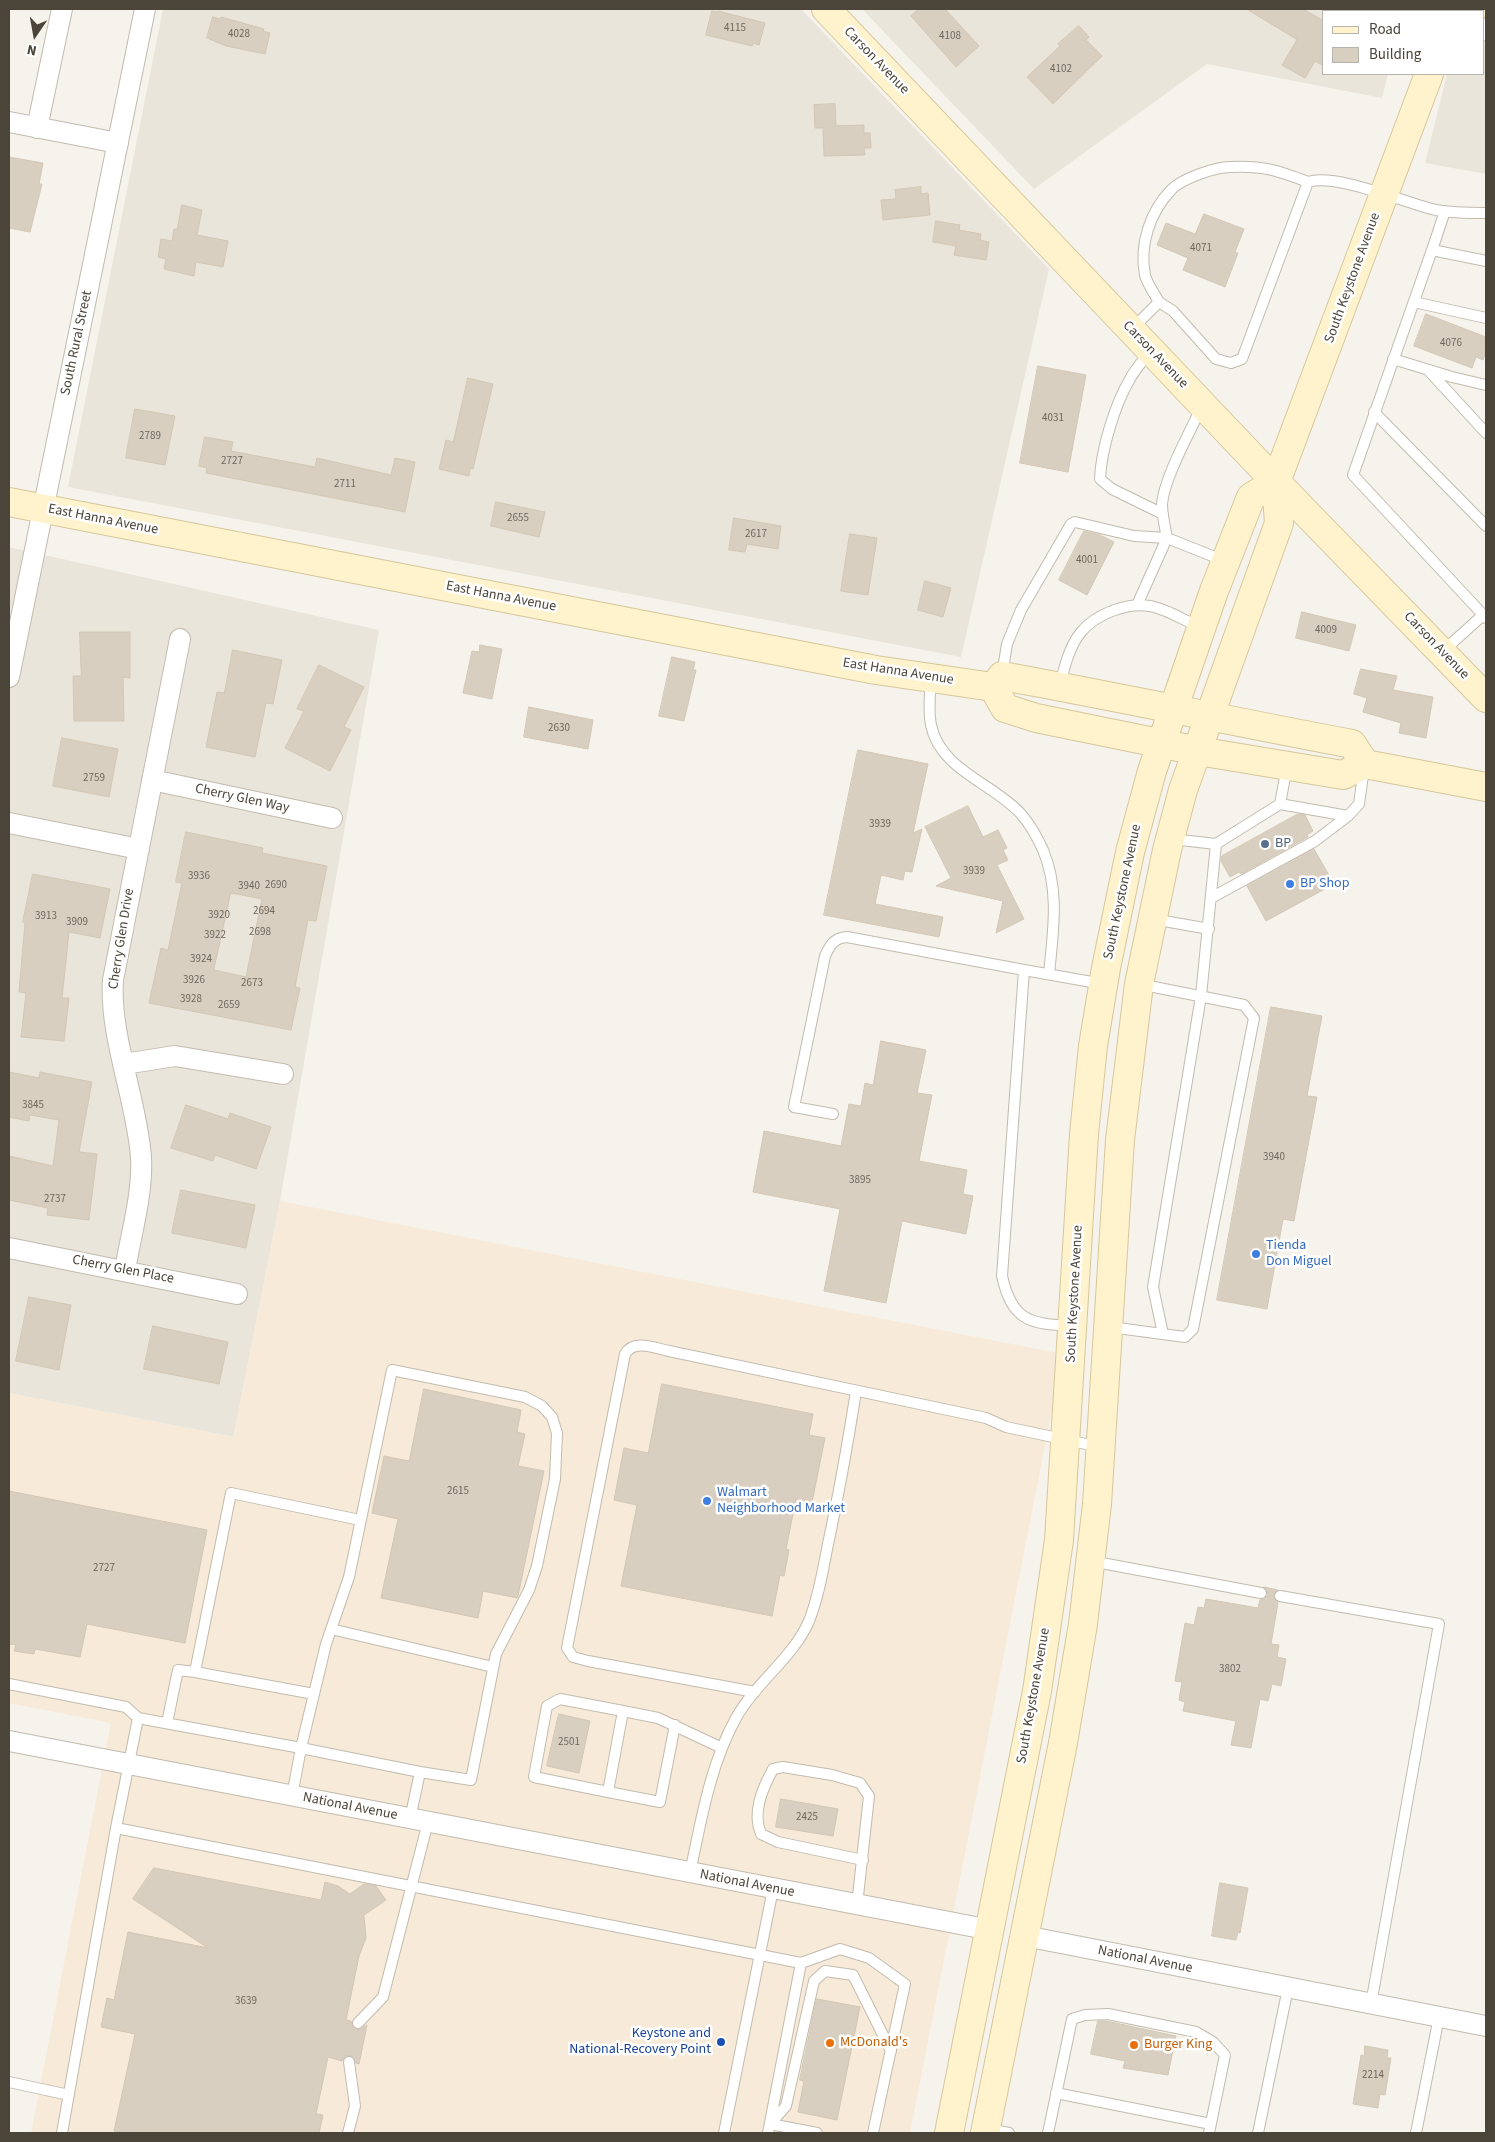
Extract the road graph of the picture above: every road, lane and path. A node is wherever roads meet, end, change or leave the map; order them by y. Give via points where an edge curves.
1 (62, 9) edge
2 (145, 9) edge
3 (836, 12) edge
4 (1428, 75) edge
5 (9, 122) edge
6 (37, 128) junction
7 (118, 143) junction
8 (1308, 182) junction
9 (1384, 194) junction
10 (1446, 211) junction
11 (1486, 213) edge
12 (1432, 250) junction
13 (1486, 261) edge
14 (1159, 302) junction
15 (1414, 302) junction
16 (1486, 318) edge
17 (1131, 330) junction
18 (1151, 350) junction
19 (1393, 359) junction
20 (1428, 370) junction
21 (1486, 385) edge
22 (1203, 405) junction
23 (1374, 412) junction
24 (1486, 433) edge
25 (1276, 482) junction
26 (9, 502) edge
27 (43, 509) junction
28 (1163, 514) junction
29 (1486, 526) edge
30 (1167, 538) junction
31 (1226, 562) junction
32 (1137, 605) junction
33 (1485, 616) edge
34 (1201, 628) junction
35 (180, 639) dead end
36 (1442, 652) junction
37 (9, 677) edge
38 (931, 678) junction
39 (998, 682) junction
40 (1060, 686) junction
41 (1486, 698) edge
42 (1173, 707) junction
43 (1211, 717) junction
44 (1161, 742) junction
45 (1198, 751) junction
46 (1365, 764) junction
47 (1287, 766) junction
48 (152, 780) junction
49 (1486, 787) edge
50 (1280, 804) junction
51 (1348, 816) junction
52 (332, 818) dead end
53 (9, 822) edge
54 (1170, 839) junction
55 (1216, 844) junction
56 (139, 849) junction
57 (1211, 898) junction
58 (1153, 919) junction
59 (1208, 930) junction
60 (1024, 970) junction
61 (1049, 974) junction
62 (1104, 984) junction
63 (1139, 984) junction
64 (1201, 996) junction
65 (124, 1064) junction
66 (283, 1074) dead end
67 (833, 1114) dead end
68 (9, 1248) edge
69 (125, 1270) junction
70 (237, 1294) dead end
71 (1073, 1326) junction
72 (1108, 1327) junction
73 (1163, 1334) junction
74 (856, 1390) junction
75 (1066, 1439) junction
76 (1101, 1447) junction
77 (360, 1520) junction
78 (1091, 1561) junction
79 (1261, 1593) dead end
80 (1280, 1596) dead end
81 (331, 1629) junction
82 (493, 1667) junction
83 (195, 1672) junction
84 (9, 1684) edge
85 (755, 1692) junction
86 (314, 1694) junction
87 (624, 1711) junction
88 (138, 1718) junction
89 (168, 1724) junction
90 (675, 1725) junction
91 (9, 1741) edge
92 (301, 1748) junction
93 (722, 1748) junction
94 (128, 1764) junction
95 (420, 1772) junction
96 (608, 1792) junction
97 (292, 1796) junction
98 (419, 1821) junction
99 (116, 1828) junction
100 (863, 1860) junction
101 (690, 1873) junction
102 (413, 1886) junction
103 (773, 1889) junction
104 (856, 1905) junction
105 (991, 1930) junction
106 (1025, 1936) junction
107 (759, 1954) junction
108 (801, 1963) junction
109 (1288, 1988) junction
110 (1371, 2004) junction
111 (1439, 2017) junction
112 (358, 2023) dead end
113 (1486, 2026) edge
114 (891, 2051) junction
115 (349, 2062) dead end
116 (9, 2082) edge
117 (1056, 2093) junction
118 (69, 2095) junction
119 (769, 2128) edge
120 (1210, 2128) edge
121 (993, 2132) edge
122 (62, 2133) edge
123 (348, 2133) edge
124 (724, 2133) edge
125 (818, 2133) edge
126 (873, 2133) edge
127 (949, 2133) edge
128 (1048, 2133) edge
129 (1258, 2133) edge
130 (1416, 2133) edge

1 - 6 street
2 - 7 street, South Rural Street
3 - 17 main road, Carson Avenue
4 - 9 main road, South Keystone Avenue
5 - 6 street
6 - 7 street
7 - 27 street, South Rural Street
8 - 9 lane via 1338,182
8 - 14 lane via 1270,168 1228,166 1200,174 1172,189 1153,216 1144,246 1145,276
8 - 14 lane via 1242,359 1231,363 1216,359 1173,311
9 - 10 lane
9 - 25 main road, South Keystone Avenue
10 - 11 lane
10 - 12 lane
12 - 13 lane
12 - 15 lane
14 - 17 lane
15 - 16 lane
15 - 19 lane
17 - 18 main road, Carson Avenue
18 - 22 main road, Carson Avenue
18 - 28 lane via 1130,379 1119,405 1101,464 1100,479 1112,489
19 - 20 lane
19 - 23 lane
20 - 21 lane
20 - 24 lane
22 - 25 main road, Carson Avenue
22 - 28 lane via 1174,466 1162,502
23 - 29 lane
23 - 33 lane via 1353,475
25 - 31 main road, South Keystone Avenue via 1252,497
25 - 36 main road, Carson Avenue
25 - 43 main road, South Keystone Avenue via 1279,523
26 - 27 main road, East Hanna Avenue
27 - 37 street, South Rural Street
27 - 38 main road, East Hanna Avenue
28 - 30 lane
30 - 31 lane
30 - 32 lane
30 - 39 lane via 1134,536 1081,522 1071,524 1021,610 1007,644
31 - 34 main road, South Keystone Avenue
32 - 34 lane via 1151,606
32 - 40 lane via 1107,613 1081,632 1072,648
33 - 36 lane
34 - 42 main road, South Keystone Avenue
35 - 48 street, Cherry Glen Drive
36 - 41 main road, Carson Avenue
38 - 39 main road, East Hanna Avenue
38 - 61 lane via 931,724 940,748 958,767 987,785 1021,814 1042,849 1052,880 1055,912
39 - 40 main road, East Hanna Avenue
39 - 44 main road via 1005,708 1036,718
40 - 42 main road, East Hanna Avenue
42 - 43 main road, East Hanna Avenue
42 - 44 main road, South Keystone Avenue
43 - 45 main road, South Keystone Avenue
43 - 46 main road, East Hanna Avenue via 1352,744
44 - 45 main road
44 - 62 main road, South Keystone Avenue via 1130,852
45 - 47 main road
45 - 54 main road, South Keystone Avenue
46 - 47 main road via 1343,775
46 - 49 main road
46 - 51 lane via 1360,804
47 - 50 lane
48 - 52 street, Cherry Glen Way
48 - 56 street, Cherry Glen Drive
50 - 51 lane
50 - 55 lane
51 - 57 lane via 1315,841
53 - 56 street
54 - 55 lane
54 - 58 main road, South Keystone Avenue
55 - 57 lane
56 - 65 street, Cherry Glen Drive via 115,963 113,989
57 - 59 lane
58 - 59 lane
58 - 63 main road, South Keystone Avenue
59 - 64 lane
60 - 61 lane
60 - 67 lane via 839,938 830,945 825,956 794,1107
60 - 71 lane via 1002,1276 1006,1294 1022,1317 1047,1325
61 - 62 lane
62 - 71 main road, South Keystone Avenue via 1088,1095
63 - 64 lane
63 - 72 main road, South Keystone Avenue via 1120,1140
64 - 73 lane via 1153,1287
64 - 73 lane via 1244,1005 1254,1018 1193,1329 1185,1337
65 - 66 street via 175,1056
65 - 69 street, Cherry Glen Drive via 141,1163
68 - 69 street, Cherry Glen Place
69 - 70 street, Cherry Glen Place
71 - 72 main road
71 - 75 main road, South Keystone Avenue
72 - 73 lane
72 - 76 main road, South Keystone Avenue
74 - 75 lane
74 - 85 lane via 839,1494 809,1622 796,1644
74 - 85 lane via 636,1345 629,1347 625,1354 567,1648 574,1657 581,1659
75 - 76 lane
75 - 105 main road, South Keystone Avenue via 1059,1540 1037,1691
76 - 78 main road, South Keystone Avenue
77 - 81 lane via 349,1577
77 - 82 lane via 392,1370 525,1398 542,1406 552,1417 557,1433 555,1479 537,1566
77 - 83 lane via 231,1493
78 - 79 lane
78 - 106 main road, South Keystone Avenue via 1074,1682
80 - 110 lane via 1439,1624
81 - 82 lane
81 - 86 lane
82 - 95 lane via 471,1780
83 - 86 lane
83 - 89 lane via 178,1670
84 - 88 lane via 126,1707
85 - 93 lane via 737,1717
86 - 92 lane
87 - 90 lane
87 - 96 lane
87 - 96 lane via 560,1699 547,1706 534,1777
88 - 89 lane
88 - 94 lane
89 - 92 lane
90 - 93 lane
90 - 96 lane via 660,1802
91 - 94 street, National Avenue
92 - 95 lane
92 - 97 lane
93 - 101 lane via 706,1800
94 - 97 street, National Avenue
94 - 99 lane
95 - 98 lane
97 - 98 street, National Avenue
98 - 101 street, National Avenue
98 - 102 lane
99 - 102 lane
99 - 118 lane
100 - 100 lane via 869,1796 860,1783 783,1767 773,1769 759,1800 757,1824 761,1834 778,1842
100 - 104 lane
101 - 103 street, National Avenue
102 - 107 lane
102 - 112 lane via 383,1997
103 - 104 street, National Avenue
103 - 107 lane
104 - 105 street, National Avenue
105 - 106 main road, National Avenue
105 - 127 main road, South Keystone Avenue
106 - 109 street, National Avenue
106 - 121 main road, South Keystone Avenue
107 - 108 lane
107 - 124 lane
108 - 114 lane via 840,1949 869,1958 905,1984
108 - 119 lane
109 - 110 street, National Avenue
109 - 129 lane
110 - 111 street, National Avenue
111 - 113 street, National Avenue
111 - 130 lane
114 - 119 lane via 854,1974 825,1971 814,1981 786,2106
114 - 126 lane
115 - 123 lane via 355,2106
116 - 118 lane
117 - 120 lane
117 - 120 lane via 1072,2019 1108,2014 1196,2032 1213,2042 1225,2056
117 - 128 lane
118 - 122 lane
119 - 125 lane

